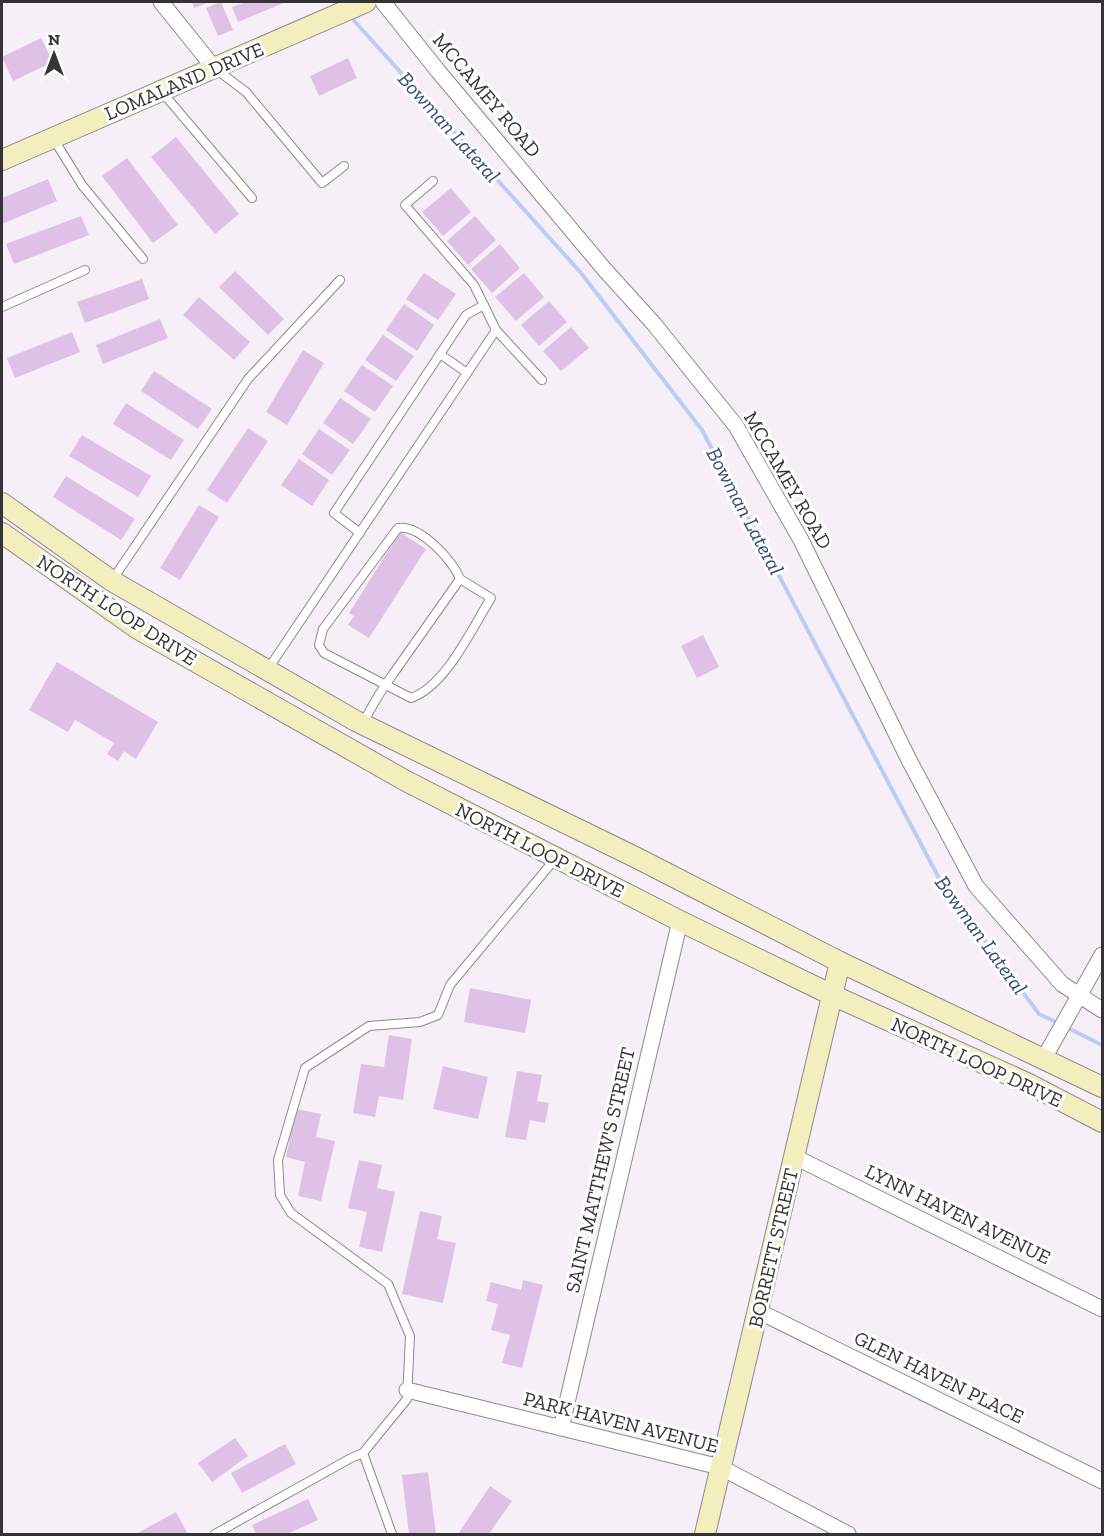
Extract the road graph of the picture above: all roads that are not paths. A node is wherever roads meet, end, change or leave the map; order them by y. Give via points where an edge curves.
1 (161, 2) edge
2 (366, 2) edge
3 (383, 2) edge
4 (215, 69) junction
5 (161, 91) junction
6 (52, 137) junction
7 (2, 160) edge
8 (344, 166) dead end
9 (433, 181) dead end
10 (252, 198) dead end
11 (143, 259) dead end
12 (85, 270) dead end
13 (340, 280) dead end
14 (484, 305) junction
15 (2, 307) edge
16 (496, 330) junction
17 (440, 354) junction
18 (467, 373) junction
19 (542, 380) dead end
20 (2, 503) edge
21 (2, 533) edge
22 (360, 533) junction
23 (460, 579) junction
24 (112, 581) junction
25 (267, 670) junction
26 (385, 685) junction
27 (363, 725) junction
28 (474, 781) junction
29 (455, 806) junction
30 (556, 858) junction
31 (680, 921) junction
32 (1102, 955) edge
33 (840, 962) junction
34 (830, 994) junction
35 (1078, 1001) junction
36 (1102, 1010) edge
37 (1049, 1050) junction
38 (1102, 1087) edge
39 (1102, 1122) edge
40 (795, 1157) junction
41 (1102, 1309) edge
42 (758, 1311) junction
43 (407, 1390) junction
44 (561, 1428) junction
45 (363, 1454) junction
46 (720, 1467) junction
47 (1102, 1480) edge
48 (215, 1534) edge
49 (392, 1534) edge
50 (705, 1534) edge
51 (848, 1534) edge

1 - 4 street
2 - 4 main road, LOMALAND DRIVE
3 - 35 street, MCCAMEY ROAD via 736,426 801,540 976,886
4 - 5 main road, LOMALAND DRIVE
4 - 8 lane via 246,92 322,183
5 - 6 main road, LOMALAND DRIVE
5 - 10 lane
6 - 7 main road, LOMALAND DRIVE
6 - 11 lane via 82,185
9 - 14 lane via 405,205 474,285
12 - 15 lane
13 - 24 lane via 248,379
14 - 16 lane
14 - 17 lane via 466,315
16 - 18 lane
16 - 19 lane
17 - 18 lane
17 - 22 lane via 334,513
18 - 22 lane
20 - 24 main road, NORTH LOOP DRIVE
21 - 29 main road, NORTH LOOP DRIVE via 147,634
22 - 25 lane
23 - 26 lane
23 - 26 lane via 491,598 448,665 431,687 411,698
23 - 26 lane via 456,566 427,540 412,530 398,528 323,629 320,645 324,653
24 - 25 main road, NORTH LOOP DRIVE
25 - 27 main road, NORTH LOOP DRIVE
26 - 27 lane
27 - 28 main road, NORTH LOOP DRIVE
28 - 29 main road
28 - 33 main road, NORTH LOOP DRIVE via 635,857
29 - 30 main road, NORTH LOOP DRIVE
30 - 31 main road, NORTH LOOP DRIVE
30 - 43 lane via 450,985 438,1015 420,1022 369,1026 305,1068 278,1160 280,1195 291,1213 388,1284 410,1336
31 - 34 main road, NORTH LOOP DRIVE
31 - 44 street, SAINT MATTHEW'S STREET
32 - 35 street
33 - 34 main road, BORRETT STREET
33 - 37 main road, NORTH LOOP DRIVE
34 - 39 main road, NORTH LOOP DRIVE via 1029,1084
34 - 40 main road, BORRETT STREET
35 - 36 street, MCCAMEY ROAD
35 - 37 street
37 - 38 main road, NORTH LOOP DRIVE
40 - 41 street, LYNN HAVEN AVENUE
40 - 42 main road, BORRETT STREET
42 - 46 main road, BORRETT STREET
42 - 47 street, GLEN HAVEN PLACE
43 - 44 street, PARK HAVEN AVENUE
43 - 45 lane via 407,1399
44 - 46 street, PARK HAVEN AVENUE
45 - 48 lane
45 - 49 lane
46 - 50 main road, BORRETT STREET
46 - 51 street, PARK HAVEN AVENUE

